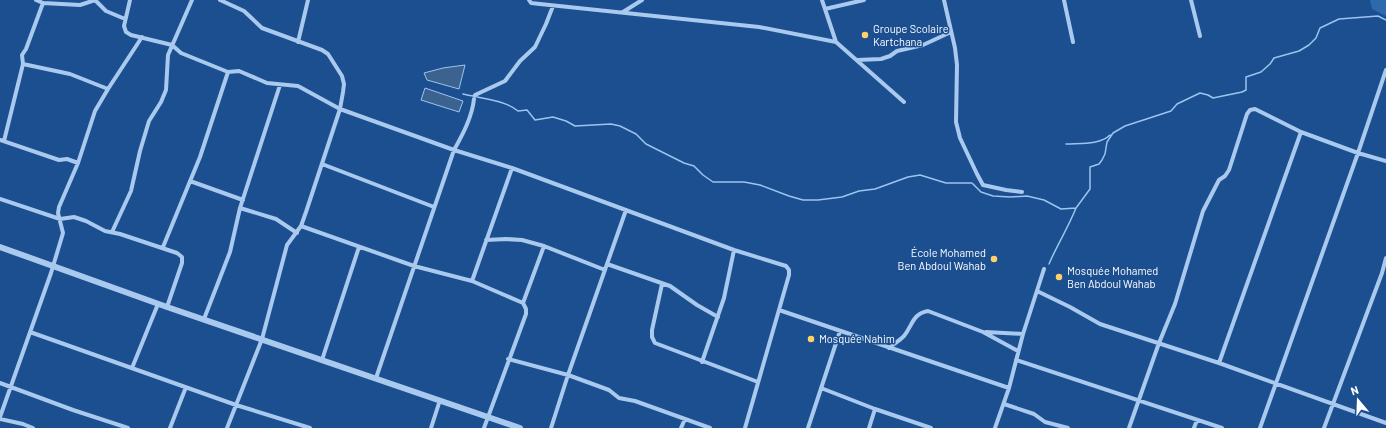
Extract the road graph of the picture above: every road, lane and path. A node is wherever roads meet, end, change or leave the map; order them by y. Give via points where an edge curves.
1 (36, 0) edge
2 (130, 0) edge
3 (192, 0) edge
4 (220, 0) edge
5 (308, 0) edge
6 (529, 0) edge
7 (642, 0) edge
8 (822, 0) edge
9 (864, 0) edge
10 (944, 0) edge
11 (1064, 0) edge
12 (1191, 0) edge
13 (57, 2) edge
14 (43, 3) junction
15 (553, 6) junction
16 (825, 9) junction
17 (623, 12) junction
18 (125, 20) junction
19 (951, 32) junction
20 (1200, 36) dead end
21 (142, 38) junction
22 (298, 42) junction
23 (836, 42) junction
24 (1074, 42) dead end
25 (172, 45) junction
26 (857, 60) junction
27 (22, 64) junction
28 (1386, 70) edge
29 (228, 72) junction
30 (280, 85) junction
31 (108, 89) junction
32 (904, 102) dead end
33 (340, 109) junction
34 (1301, 132) junction
35 (2, 141) edge
36 (454, 150) junction
37 (1358, 153) junction
38 (1386, 161) edge
39 (78, 163) junction
40 (322, 164) junction
41 (512, 168) junction
42 (190, 181) junction
43 (1022, 192) dead end
44 (0, 199) edge
45 (243, 200) junction
46 (434, 207) junction
47 (240, 208) junction
48 (626, 210) junction
49 (60, 219) junction
50 (301, 226) junction
51 (112, 232) junction
52 (297, 233) junction
53 (486, 240) junction
54 (544, 246) junction
55 (0, 247) edge
56 (163, 247) junction
57 (359, 247) junction
58 (734, 250) junction
59 (1386, 258) edge
60 (607, 264) junction
61 (53, 265) junction
62 (414, 266) junction
63 (1044, 269) dead end
64 (605, 270) junction
65 (1384, 273) edge
66 (472, 281) junction
67 (662, 284) junction
68 (1037, 290) junction
69 (523, 303) junction
70 (158, 304) junction
71 (167, 307) junction
72 (779, 310) junction
73 (718, 317) junction
74 (204, 319) junction
75 (840, 331) junction
76 (30, 332) junction
77 (983, 332) junction
78 (1023, 334) junction
79 (262, 339) junction
80 (1159, 343) junction
81 (889, 348) junction
82 (1018, 350) junction
83 (508, 359) junction
84 (322, 360) junction
85 (1016, 360) junction
86 (702, 362) junction
87 (1219, 363) junction
88 (132, 368) junction
89 (568, 375) junction
90 (376, 378) junction
91 (758, 382) junction
92 (0, 383) edge
93 (1276, 384) junction
94 (11, 386) junction
95 (186, 387) junction
96 (821, 388) junction
97 (1009, 388) junction
98 (440, 400) junction
99 (1138, 400) junction
100 (1004, 404) junction
101 (1332, 404) junction
102 (236, 405) junction
103 (875, 409) junction
104 (488, 417) junction
105 (0, 418) edge
106 (685, 419) junction
107 (1197, 420) junction
108 (1386, 423) edge
109 (33, 428) edge
110 (128, 428) edge
111 (170, 428) edge
112 (227, 428) edge
113 (310, 428) edge
114 (430, 428) edge
115 (484, 428) edge
116 (520, 428) edge
117 (551, 428) edge
118 (681, 428) edge
119 (710, 428) edge
120 (745, 428) edge
121 (808, 428) edge
122 (869, 428) edge
123 (931, 428) edge
124 (995, 428) edge
125 (1068, 428) edge
126 (1129, 428) edge
127 (1194, 428) edge
128 (1222, 428) edge
129 (1260, 428) edge
130 (1324, 428) edge

1 - 14 street
2 - 18 street
3 - 25 street
4 - 22 street via 244,11 262,28
5 - 22 street
6 - 15 street via 531,3
7 - 17 street
8 - 16 street
9 - 16 street
10 - 19 street
11 - 24 street
12 - 20 street
13 - 14 street
13 - 18 street via 80,5 95,0 106,11
14 - 27 street via 22,55
15 - 17 street
15 - 36 street via 535,47 520,60 505,81 474,97 473,108
16 - 23 street
17 - 23 street via 759,27
18 - 21 street via 126,32
19 - 26 street via 923,45 896,51 881,59
19 - 43 street via 957,65 956,122 960,138 983,185
21 - 25 street
21 - 31 street
22 - 33 street via 322,50 332,60 344,84
23 - 26 street
25 - 29 street via 181,53
25 - 51 street via 166,90 149,120 131,191
26 - 32 street
27 - 31 street via 70,74
27 - 35 street
28 - 37 street
29 - 30 street via 239,71 267,83
29 - 42 street
30 - 33 street via 298,86
30 - 45 street
31 - 39 street via 95,111
33 - 36 street
33 - 40 street
34 - 37 street
34 - 80 street via 1255,109 1247,114 1229,170 1218,180 1203,211 1175,304
34 - 87 street
35 - 39 street via 59,160 67,159
36 - 41 street
36 - 46 street
37 - 38 street
37 - 93 street
39 - 49 street via 59,207
40 - 46 street
40 - 50 street
41 - 48 street
41 - 53 street
42 - 45 street
42 - 56 street
44 - 49 street
45 - 47 street
46 - 62 street
47 - 52 street via 276,219
47 - 74 street via 230,252
48 - 58 street
48 - 60 street
49 - 51 street via 74,218
49 - 61 street via 63,233
50 - 52 street
50 - 57 street
51 - 56 street
52 - 79 street via 287,245
53 - 54 street via 522,240
53 - 66 street
54 - 64 street
54 - 69 street
55 - 61 street
56 - 71 street via 182,257
57 - 62 street
57 - 84 street
58 - 72 street via 786,266 789,270
58 - 73 street
59 - 65 street
60 - 64 street
60 - 67 street
61 - 70 street
61 - 76 street
62 - 66 street
62 - 90 street
63 - 68 street
64 - 89 street
65 - 101 street
66 - 69 street
67 - 73 street via 670,286
67 - 86 street via 652,330 654,343
68 - 78 street
68 - 80 street via 1100,324
69 - 83 street via 526,314
70 - 71 street
70 - 88 street
71 - 74 street
72 - 75 street
72 - 91 street
73 - 86 street
74 - 79 street
75 - 81 street
75 - 96 street
76 - 88 street
76 - 94 street
77 - 78 street
77 - 81 street via 928,311 920,312 904,336
77 - 82 street
78 - 82 street
79 - 84 street
79 - 102 street
80 - 87 street
80 - 99 street
81 - 97 street
82 - 85 street
83 - 89 street
83 - 104 street
84 - 90 street
85 - 97 street
85 - 99 street
86 - 91 street
87 - 93 street
88 - 95 street
89 - 106 street via 608,390 619,398
89 - 117 street
90 - 98 street
91 - 120 street
92 - 94 street
93 - 101 street
93 - 129 street
94 - 105 street
94 - 110 street
95 - 102 street
95 - 111 street
96 - 103 street
96 - 121 street
97 - 100 street
98 - 104 street
98 - 114 street
99 - 107 street
99 - 126 street
100 - 124 street
100 - 125 street via 1034,414 1045,422
101 - 108 street
101 - 130 street
102 - 112 street
102 - 113 street
103 - 122 street
103 - 123 street
104 - 115 street
104 - 116 street
105 - 109 street
106 - 118 street
106 - 119 street
107 - 127 street
107 - 128 street

